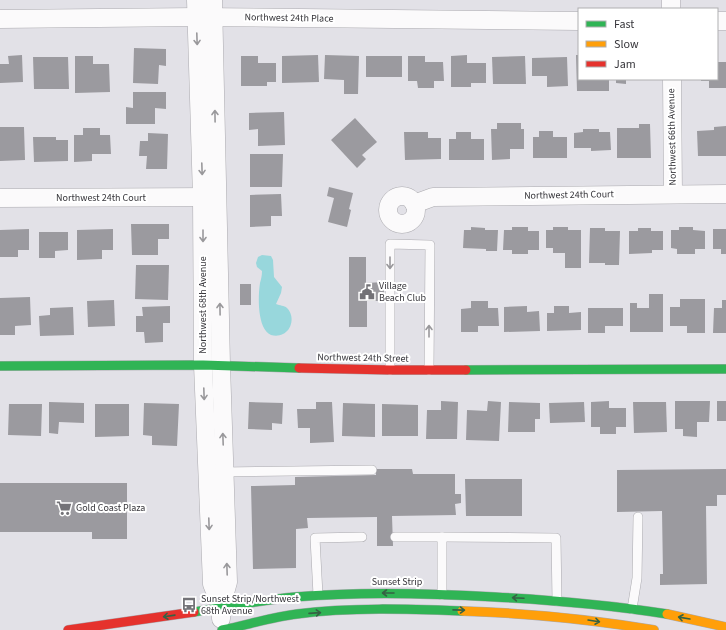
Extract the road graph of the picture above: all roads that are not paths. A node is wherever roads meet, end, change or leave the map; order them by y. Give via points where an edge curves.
1 (205, 9) edge
2 (0, 19) edge
3 (578, 21) edge
4 (672, 80) edge
5 (673, 194) junction
6 (726, 194) edge
7 (210, 197) junction
8 (0, 198) edge
9 (414, 204) dead end
10 (203, 365) junction
11 (221, 365) junction
12 (0, 366) edge
13 (726, 369) edge
14 (390, 370) junction
15 (429, 370) junction
16 (372, 470) dead end
17 (216, 472) junction
18 (638, 517) dead end
19 (362, 536) dead end
20 (395, 537) dead end
21 (442, 537) junction
22 (442, 593) junction
23 (318, 595) junction
24 (557, 600) junction
25 (221, 607) junction
26 (632, 609) junction
27 (442, 610) junction
28 (556, 616) junction
29 (555, 626) dead end
30 (726, 627) edge
31 (68, 630) edge
32 (222, 630) edge
33 (654, 630) edge

1 - 2 street, Northwest 24th Place
1 - 3 street, Northwest 24th Place
1 - 7 street, Northwest 68th Avenue
4 - 5 street, Northwest 66th Avenue
5 - 6 street, Northwest 24th Court
5 - 9 street, Northwest 24th Court via 433,197
7 - 8 street, Northwest 24th Court
7 -> 10 street, Northwest 68th Avenue
11 -> 7 street, Northwest 68th Avenue
10 - 11 street, Northwest 24th Street
10 - 12 street, Northwest 24th Street
10 -> 17 street, Northwest 68th Avenue
11 - 14 street, Northwest 24th Street
17 -> 11 street, Northwest 68th Avenue
13 - 15 street, Northwest 24th Street
14 - 15 street, Northwest 24th Street
15 -> 14 lane via 430,245 390,244
16 - 17 lane
17 - 25 street, Northwest 68th Avenue via 228,582
18 - 26 lane via 637,578
19 - 23 lane via 315,538
20 - 21 lane
21 - 22 lane
21 - 24 lane via 556,538
22 -> 23 street, Sunset Strip
24 -> 22 street, Sunset Strip
22 - 27 lane
23 - 25 street, Sunset Strip
24 - 26 street, Sunset Strip
24 - 28 lane
25 -> 31 street, Sunset Strip via 190,614
25 - 32 street, Northwest 68th Avenue
30 -> 26 street, Sunset Strip
27 -> 28 street
32 -> 27 street via 298,614 384,609
28 - 29 lane
28 -> 33 street

